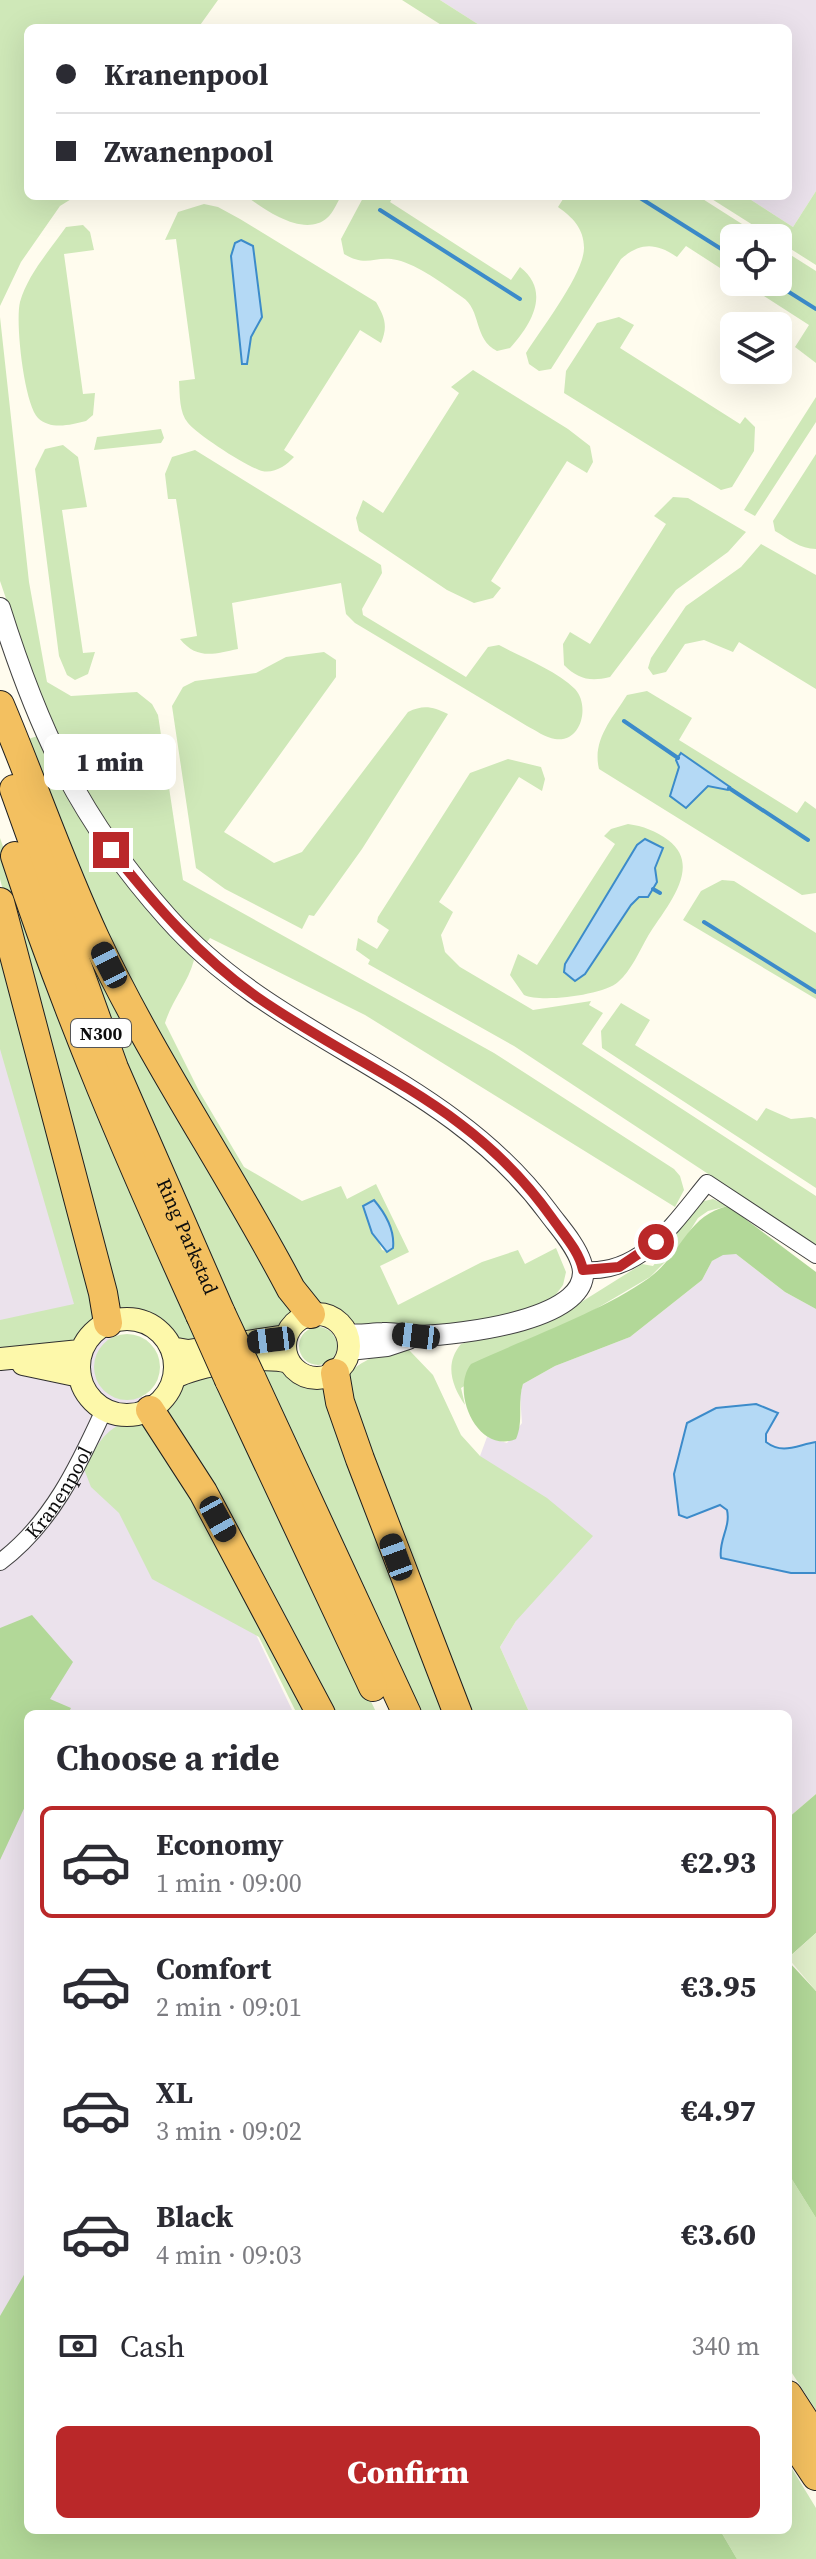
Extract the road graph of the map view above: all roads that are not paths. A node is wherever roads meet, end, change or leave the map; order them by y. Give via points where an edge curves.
1 (0, 608) edge
2 (0, 705) edge
3 (0, 746) edge
4 (0, 809) edge
5 (0, 902) edge
6 (816, 1255) edge
7 (583, 1270) junction
8 (211, 1314) junction
9 (311, 1314) junction
10 (108, 1323) junction
11 (286, 1336) junction
12 (171, 1348) junction
13 (80, 1351) junction
14 (344, 1352) junction
15 (2, 1359) edge
16 (288, 1362) junction
17 (80, 1376) junction
18 (174, 1378) junction
19 (240, 1379) junction
20 (104, 1410) junction
21 (150, 1410) junction
22 (0, 1562) edge
23 (319, 1710) edge
24 (384, 1710) edge
25 (405, 1710) edge
26 (456, 1710) edge
27 (792, 2401) edge
28 (816, 2438) edge
29 (792, 2440) edge
30 (816, 2476) edge

1 - 7 street via 34,711 64,775 111,850 170,921 254,995 469,1129 543,1205
2 - 9 highway, N300 via 51,839 158,1062 291,1289
3 - 8 highway, Ring Parkstad / N300 via 39,867
4 - 8 highway, Ring Parkstad / N300 via 74,1022 131,1163
5 - 10 highway
6 - 7 street via 707,1183 638,1257 619,1267
7 - 14 street via 575,1296 547,1311 470,1331
8 - 19 highway, Ring Parkstad / N300, bridge
9 - 11 main road via 298,1319
9 - 14 main road via 332,1317
10 - 12 main road via 146,1322
10 - 13 main road
11 - 12 main road via 188,1351
11 - 16 main road
12 - 18 main road
13 - 15 main road
13 - 17 main road
14 - 16 main road via 323,1378 309,1377
14 - 26 highway via 340,1402
15 - 17 main road
16 - 18 main road via 270,1359 198,1368
17 - 20 main road via 94,1403
18 - 21 main road via 168,1393
19 - 24 highway, Ring Parkstad / N300
19 - 25 highway, Ring Parkstad / N300
20 - 21 main road via 131,1416
20 - 22 street, Kranenpool via 70,1482 47,1515
21 - 23 highway via 203,1492
27 - 28 highway
29 - 30 highway

